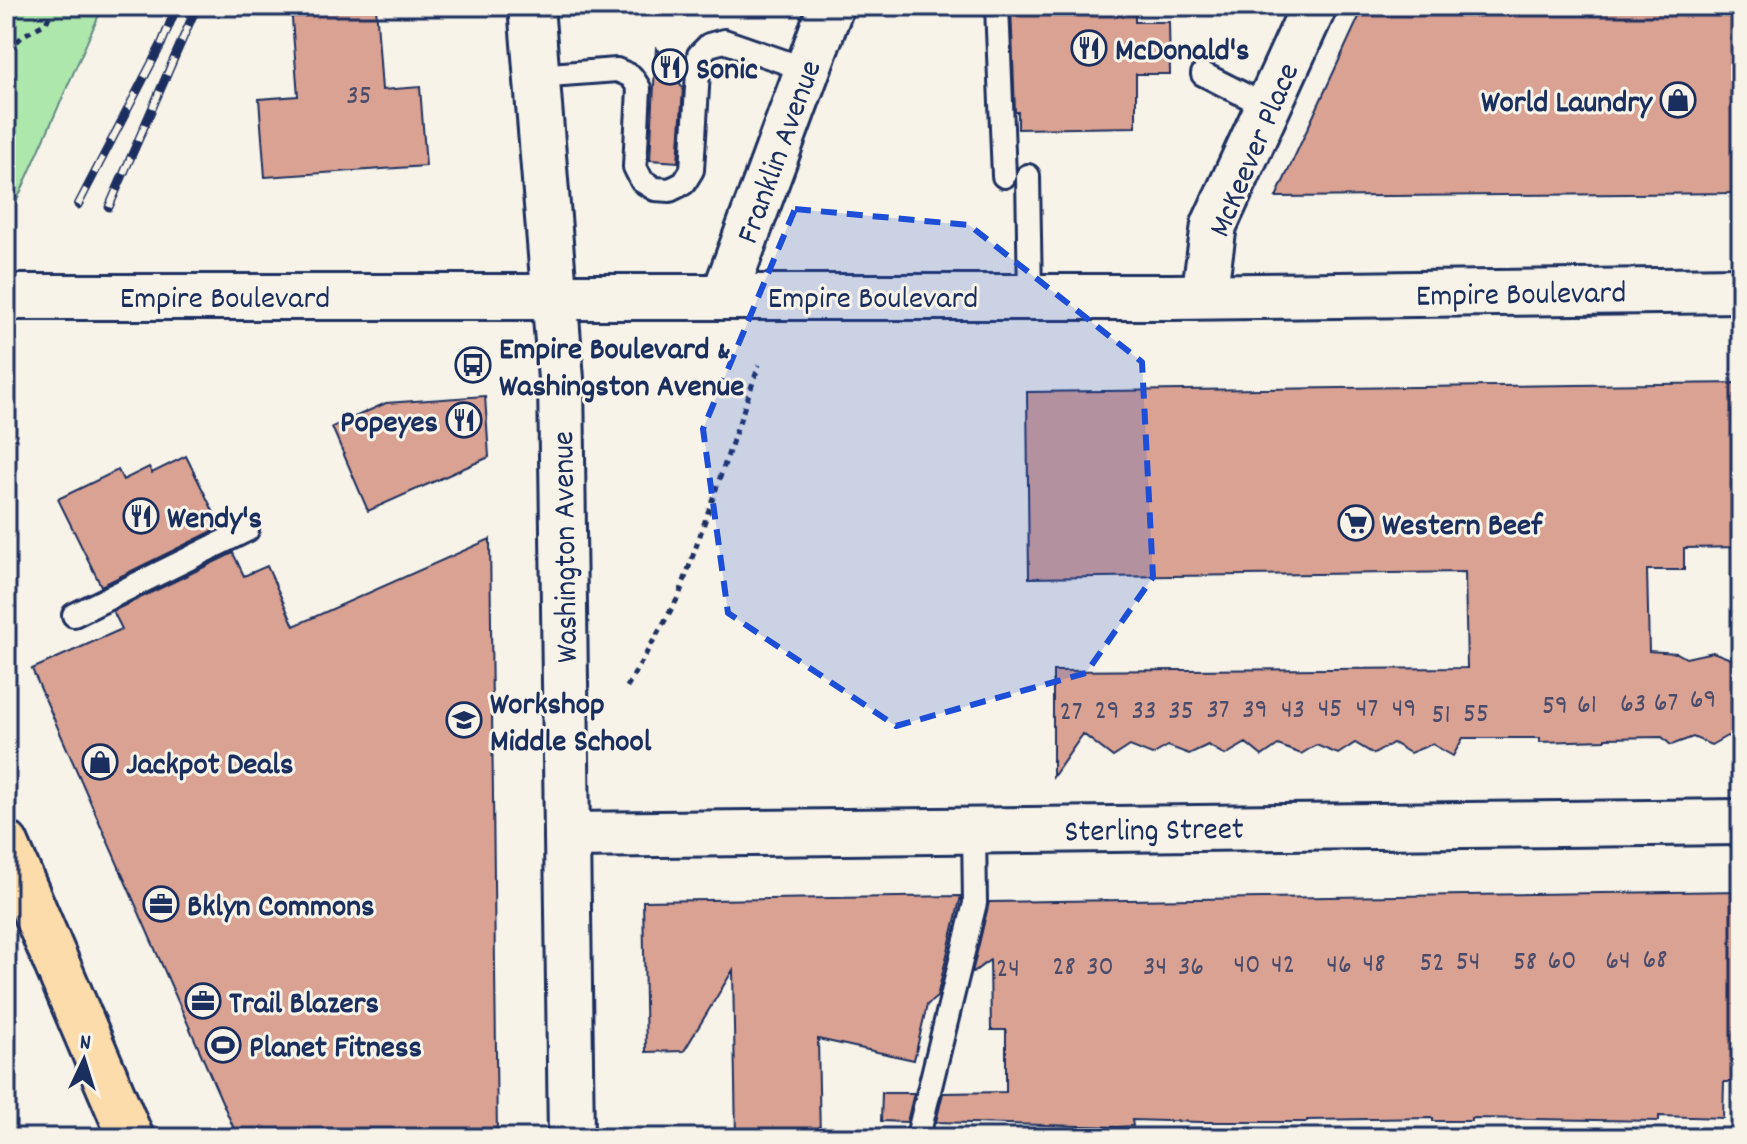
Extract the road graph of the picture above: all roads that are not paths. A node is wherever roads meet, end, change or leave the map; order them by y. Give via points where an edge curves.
1 (531, 6) edge
2 (831, 6) edge
3 (997, 6) edge
4 (1314, 6) edge
5 (808, 70) junction
6 (1203, 74) dead end
7 (536, 76) junction
8 (1268, 107) junction
9 (1004, 176) dead end
10 (1028, 176) dead end
11 (1741, 290) edge
12 (555, 296) junction
13 (724, 296) junction
14 (1030, 296) junction
15 (1204, 296) junction
16 (6, 297) edge
17 (247, 530) dead end
18 (74, 615) dead end
19 (1741, 822) edge
20 (974, 830) junction
21 (567, 835) junction
22 (6, 844) edge
23 (918, 1136) dead end
24 (131, 1138) edge
25 (571, 1138) edge

1 - 7 main road, Washington Avenue
2 - 5 main road, Franklin Avenue
3 - 9 lane
4 - 8 main road, McKeever Place
5 - 7 lane via 724,41 709,45 699,55 692,170 684,183 670,190 642,181 635,167 639,88 631,76 617,70
5 - 13 main road, Franklin Avenue
6 - 8 lane
7 - 12 main road, Washington Avenue
8 - 15 main road, McKeever Place via 1214,225
10 - 14 lane
11 - 15 main road, Empire Boulevard
12 - 13 main road, Empire Boulevard
12 - 16 main road, Empire Boulevard
12 - 21 main road, Washington Avenue via 561,379
13 - 14 main road, Empire Boulevard
14 - 15 main road, Empire Boulevard
17 - 18 lane
19 - 20 main road, Sterling Street
20 - 21 main road, Sterling Street
20 - 23 lane via 975,903
21 - 25 main road, Washington Avenue
22 - 24 main road

